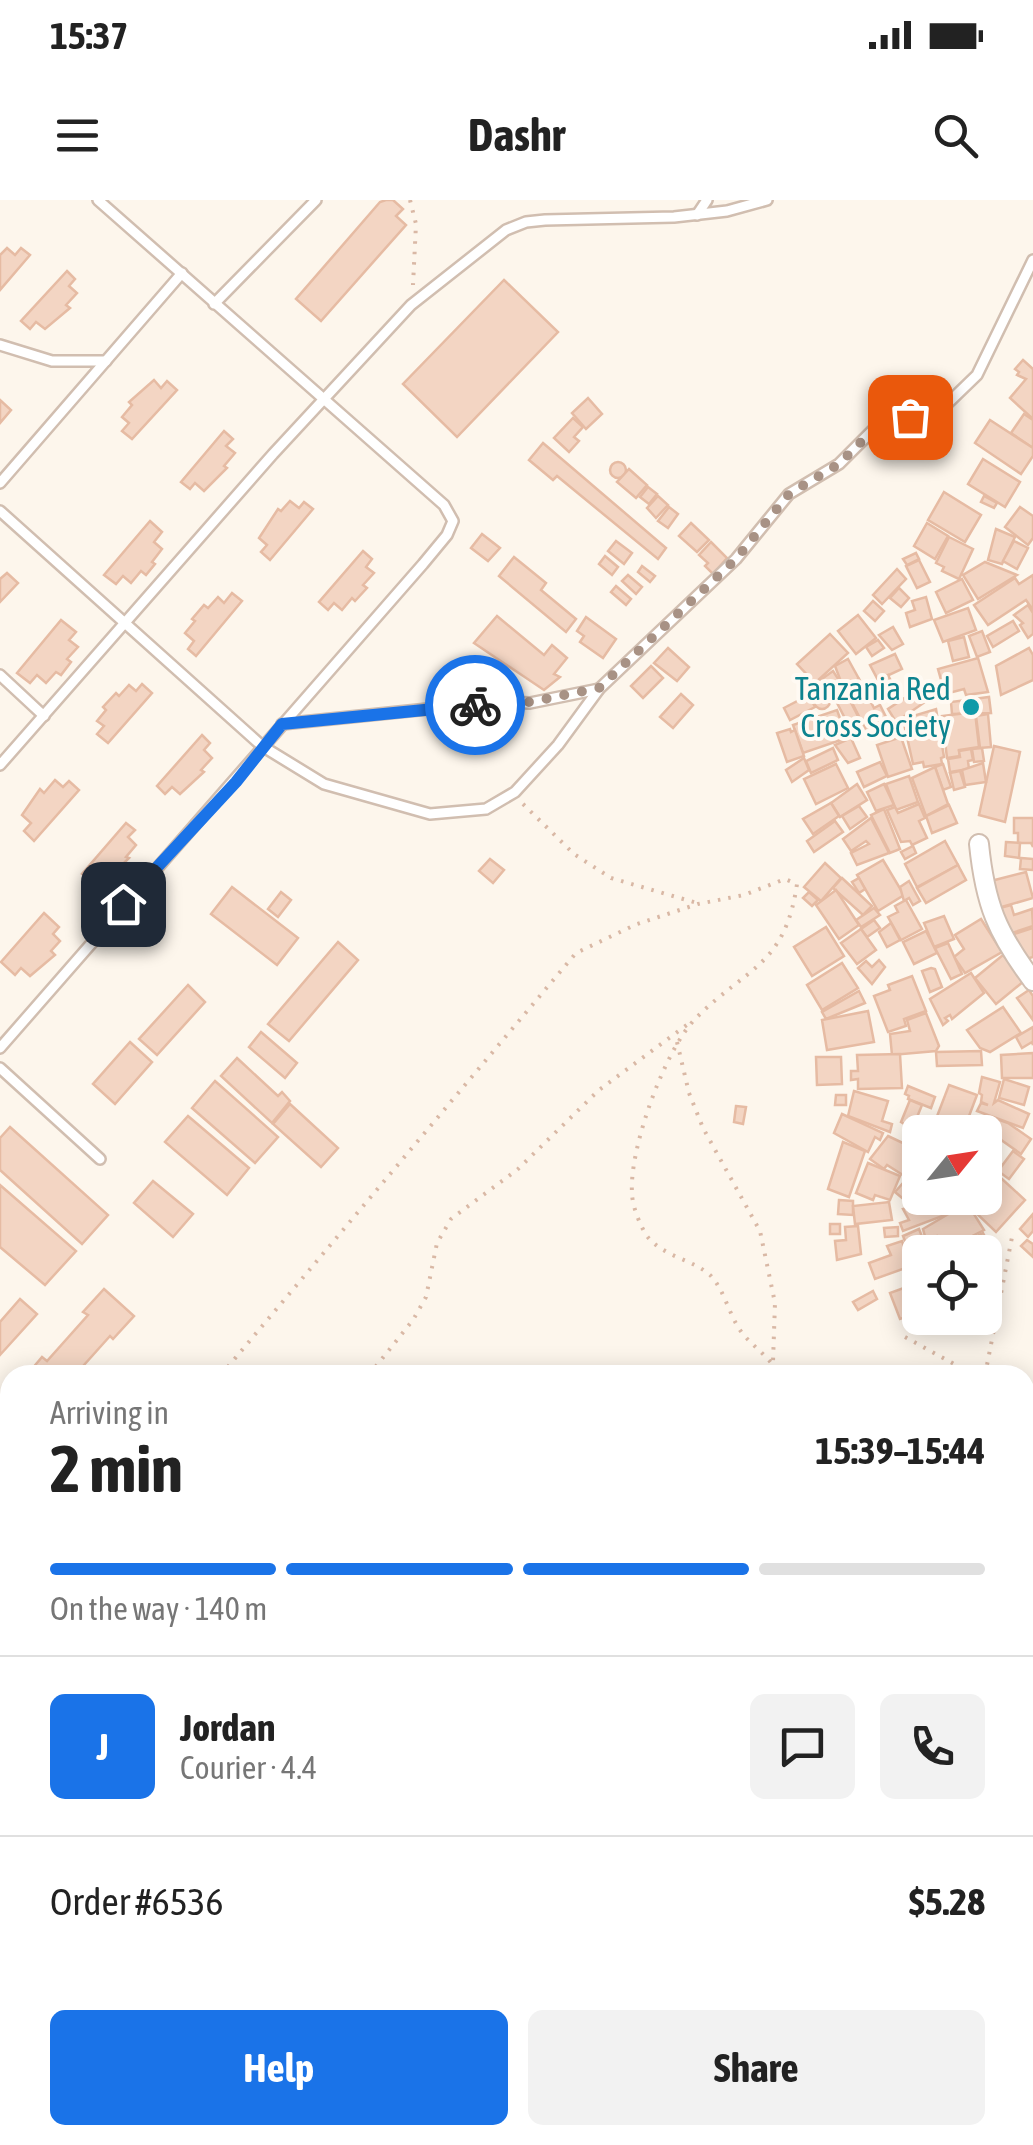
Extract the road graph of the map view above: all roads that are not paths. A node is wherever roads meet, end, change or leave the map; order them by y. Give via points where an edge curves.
1 (98, 200) edge
2 (316, 200) edge
3 (706, 200) edge
4 (767, 200) edge
5 (698, 214) junction
6 (1033, 260) edge
7 (182, 273) junction
8 (214, 304) junction
9 (0, 346) edge
10 (106, 361) junction
11 (325, 400) junction
12 (0, 482) edge
13 (0, 512) edge
14 (126, 624) junction
15 (0, 675) edge
16 (599, 688) junction
17 (44, 716) junction
18 (282, 724) junction
19 (262, 746) junction
20 (0, 764) edge
21 (979, 844) dead end
22 (1033, 980) edge
23 (0, 1048) edge
24 (0, 1068) edge
25 (100, 1159) dead end

1 - 7 lane
2 - 8 lane
3 - 5 lane
4 - 5 lane
5 - 11 lane via 517,224 412,305
6 - 16 lane via 976,375 947,404 874,429 839,464 789,494 736,559
7 - 8 lane
7 - 10 lane
8 - 11 lane
9 - 10 lane via 52,362
10 - 12 lane
11 - 14 lane
11 - 18 lane via 444,505 453,521
13 - 14 lane
14 - 17 lane
14 - 19 lane
15 - 17 lane
16 - 18 lane via 530,702
16 - 19 lane via 515,792 486,809 430,814 324,784
17 - 20 lane
18 - 19 lane
19 - 23 lane
21 - 22 street via 990,911
24 - 25 lane

